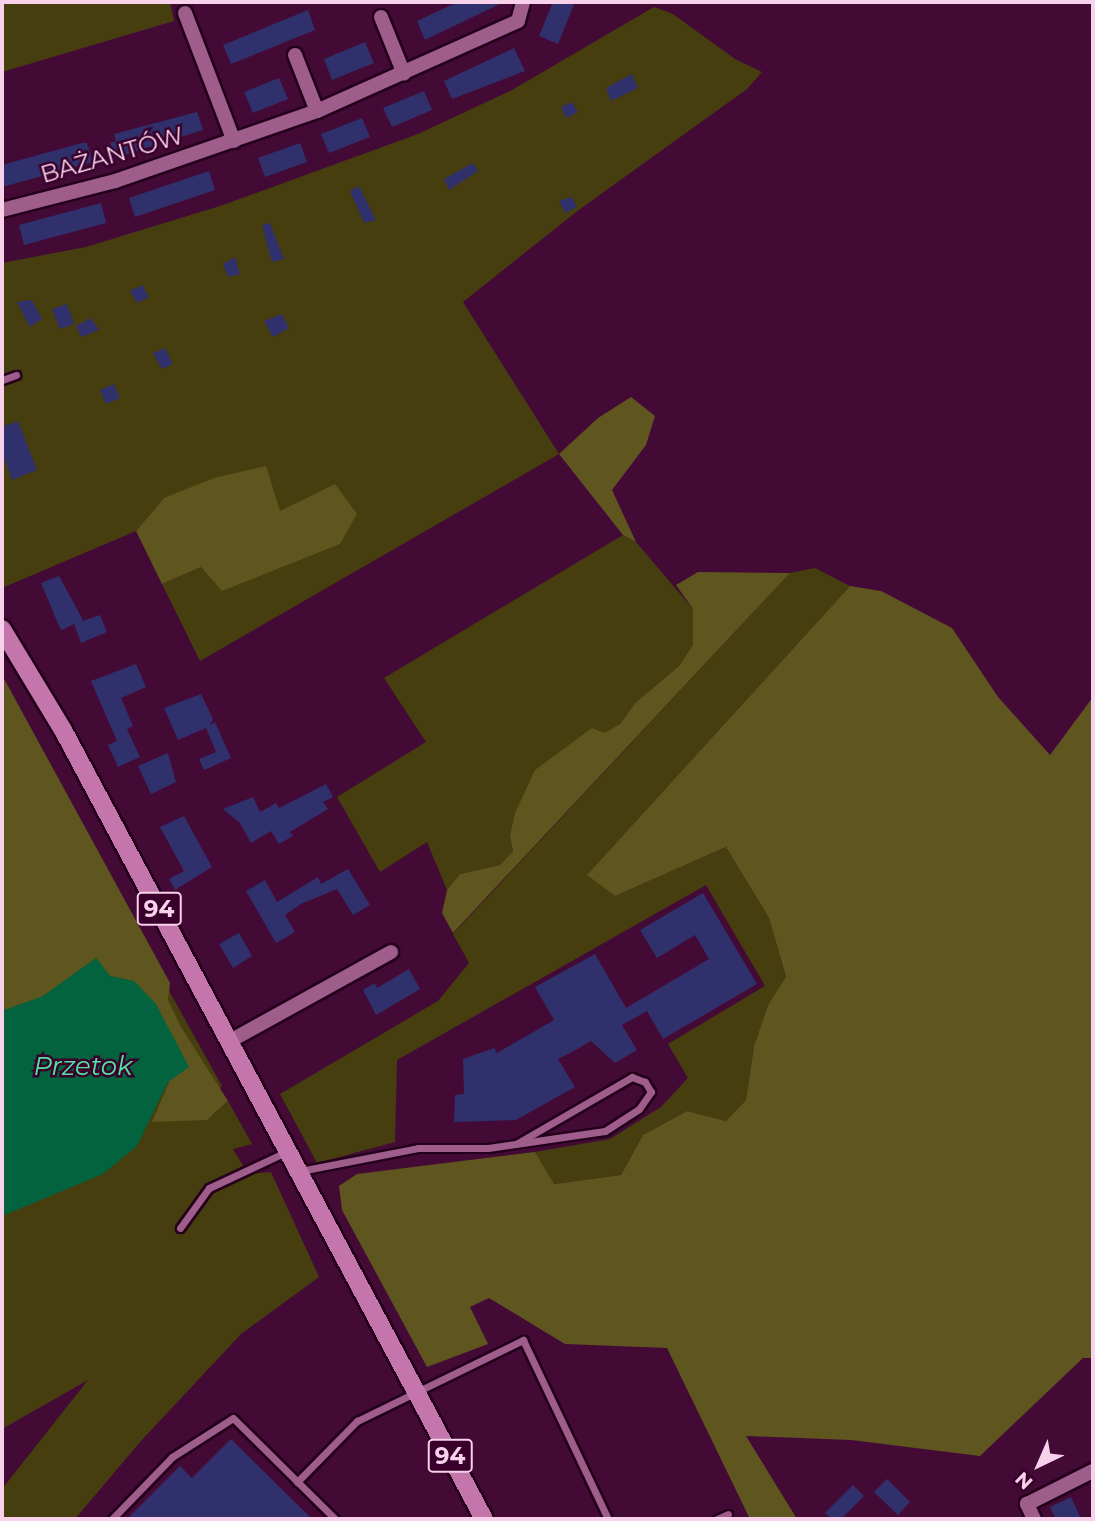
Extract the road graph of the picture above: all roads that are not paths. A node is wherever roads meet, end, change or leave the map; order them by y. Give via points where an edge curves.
1 (523, 2) edge
2 (185, 13) dead end
3 (381, 17) dead end
4 (295, 55) dead end
5 (404, 74) junction
6 (317, 111) junction
7 (234, 141) junction
8 (2, 210) edge
9 (16, 375) dead end
10 (2, 380) edge
11 (2, 629) edge
12 (391, 952) dead end
13 (230, 1041) junction
14 (516, 1144) junction
15 (288, 1151) junction
16 (299, 1171) junction
17 (180, 1228) dead end
18 (417, 1393) junction
19 (1093, 1472) edge
20 (298, 1482) junction
21 (728, 1514) dead end
22 (112, 1519) edge
23 (335, 1519) edge
24 (484, 1519) edge
25 (608, 1519) edge
26 (717, 1519) edge
27 (1034, 1519) edge

1 - 5 street, BAŻANTÓW via 518,21
2 - 7 street
3 - 5 street
4 - 6 street
5 - 6 street, BAŻANTÓW
6 - 7 street, BAŻANTÓW
7 - 8 street, BAŻANTÓW via 115,181
9 - 10 lane
11 - 13 main road, 94 via 63,730
12 - 13 street
13 - 15 main road, 94
14 - 14 lane via 632,1077 645,1082 651,1093 639,1110 605,1131
14 - 16 lane via 418,1148
15 - 16 main road, 94
15 - 17 lane via 209,1188
16 - 18 main road, 94
18 - 20 lane via 357,1421
18 - 24 main road, 94
18 - 25 lane via 523,1340
19 - 27 street via 1027,1504
20 - 22 lane via 233,1418 172,1457
20 - 23 lane
21 - 26 lane

